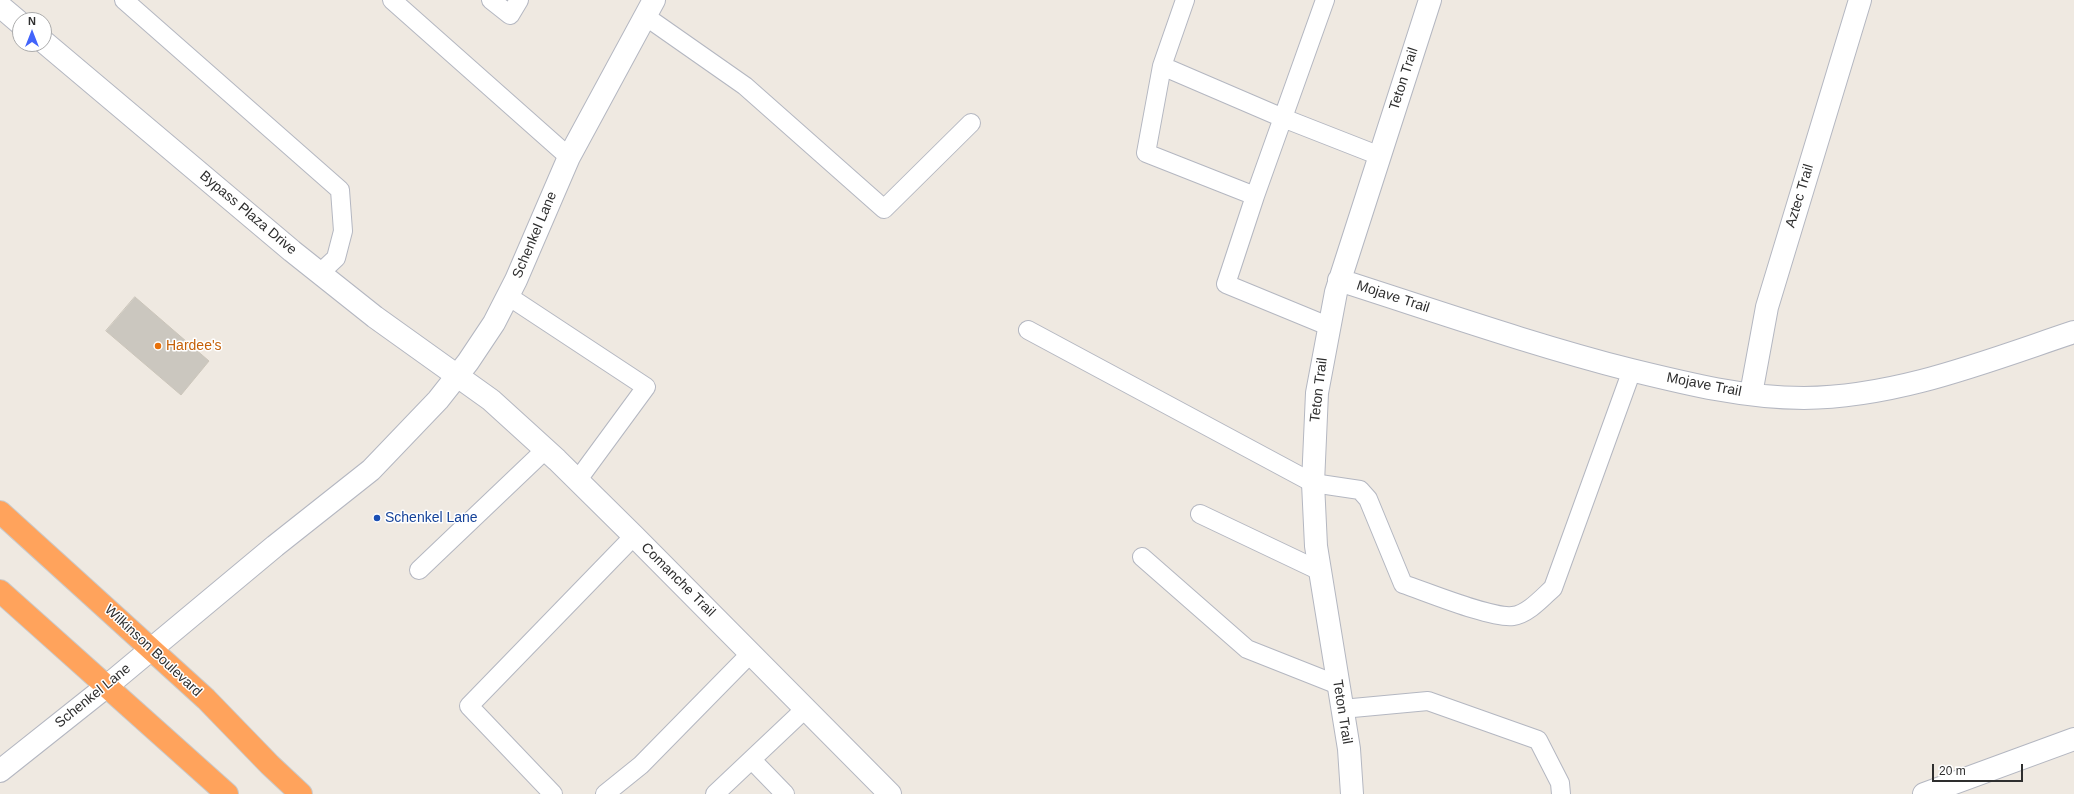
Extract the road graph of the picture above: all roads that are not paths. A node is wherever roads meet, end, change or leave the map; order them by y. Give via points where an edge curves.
1 (124, 0) edge
2 (392, 0) edge
3 (491, 0) edge
4 (519, 0) edge
5 (1185, 0) edge
6 (1325, 0) edge
7 (1430, 0) edge
8 (1860, 0) edge
9 (0, 6) edge
10 (649, 8) edge
11 (12, 16) edge
12 (52, 49) edge
13 (1162, 66) junction
14 (1283, 118) junction
15 (971, 123) dead end
16 (1380, 156) junction
17 (569, 157) junction
18 (1254, 196) junction
19 (320, 273) junction
20 (1340, 280) junction
21 (508, 296) junction
22 (1328, 326) junction
23 (1028, 330) dead end
24 (2074, 332) edge
25 (1632, 370) junction
26 (458, 375) junction
27 (1751, 394) junction
28 (545, 450) junction
29 (577, 481) junction
30 (1313, 483) junction
31 (0, 512) edge
32 (1200, 514) dead end
33 (634, 536) junction
34 (1142, 557) dead end
35 (419, 570) dead end
36 (1320, 571) junction
37 (0, 591) edge
38 (149, 649) junction
39 (751, 653) junction
40 (1338, 685) junction
41 (107, 686) junction
42 (805, 709) junction
43 (1342, 710) junction
44 (2074, 739) edge
45 (752, 760) junction
46 (0, 771) edge
47 (227, 794) edge
48 (301, 794) edge
49 (553, 794) edge
50 (604, 794) edge
51 (715, 794) edge
52 (785, 794) edge
53 (890, 794) edge
54 (1352, 794) edge
55 (1561, 794) edge
56 (1924, 794) edge

1 - 19 lane via 340,190 343,231 336,258
2 - 17 lane
3 - 4 lane via 510,15
5 - 13 lane
6 - 14 lane
7 - 16 street, Teton Trail
8 - 27 street, Aztec Trail via 1767,306
9 - 11 street
10 - 15 lane via 745,86 884,209
10 - 17 street, Schenkel Lane
12 - 19 street, Bypass Plaza Drive
13 - 14 lane
13 - 18 lane via 1146,153
14 - 16 lane
14 - 18 lane
16 - 20 street, Teton Trail
17 - 21 street, Schenkel Lane
18 - 22 lane via 1226,284
19 - 26 street, Bypass Plaza Drive via 375,317
20 - 22 street, Teton Trail
20 - 25 street, Mojave Trail via 1579,357
21 - 26 street, Schenkel Lane via 494,323
21 - 29 lane via 646,387
22 - 30 street, Teton Trail via 1317,393
23 - 30 lane
24 - 27 street, Mojave Trail via 1991,361 1898,386 1804,398
25 - 27 street, Mojave Trail via 1697,386
25 - 30 lane via 1553,588 1528,609 1513,616 1497,615 1403,584 1368,499 1360,490
26 - 28 street, Comanche Trail via 491,400
26 - 38 street, Schenkel Lane via 405,436 371,470
28 - 29 street, Comanche Trail
28 - 35 lane
29 - 33 street, Comanche Trail
30 - 36 street, Teton Trail
31 - 38 highway, Wilkinson Boulevard
32 - 36 lane
33 - 39 street, Comanche Trail
33 - 49 lane via 469,706
34 - 40 lane via 1247,649
36 - 40 street, Teton Trail
37 - 41 highway
38 - 41 street, Schenkel Lane
38 - 48 highway, Wilkinson Boulevard via 206,699
39 - 42 street, Comanche Trail
39 - 50 lane via 640,765
40 - 43 street, Teton Trail
41 - 46 street, Schenkel Lane
41 - 47 highway
42 - 45 lane
42 - 53 street, Comanche Trail
43 - 54 street, Teton Trail via 1349,749
43 - 55 lane via 1428,701 1538,740 1560,783
44 - 56 street
45 - 51 lane
45 - 52 lane

